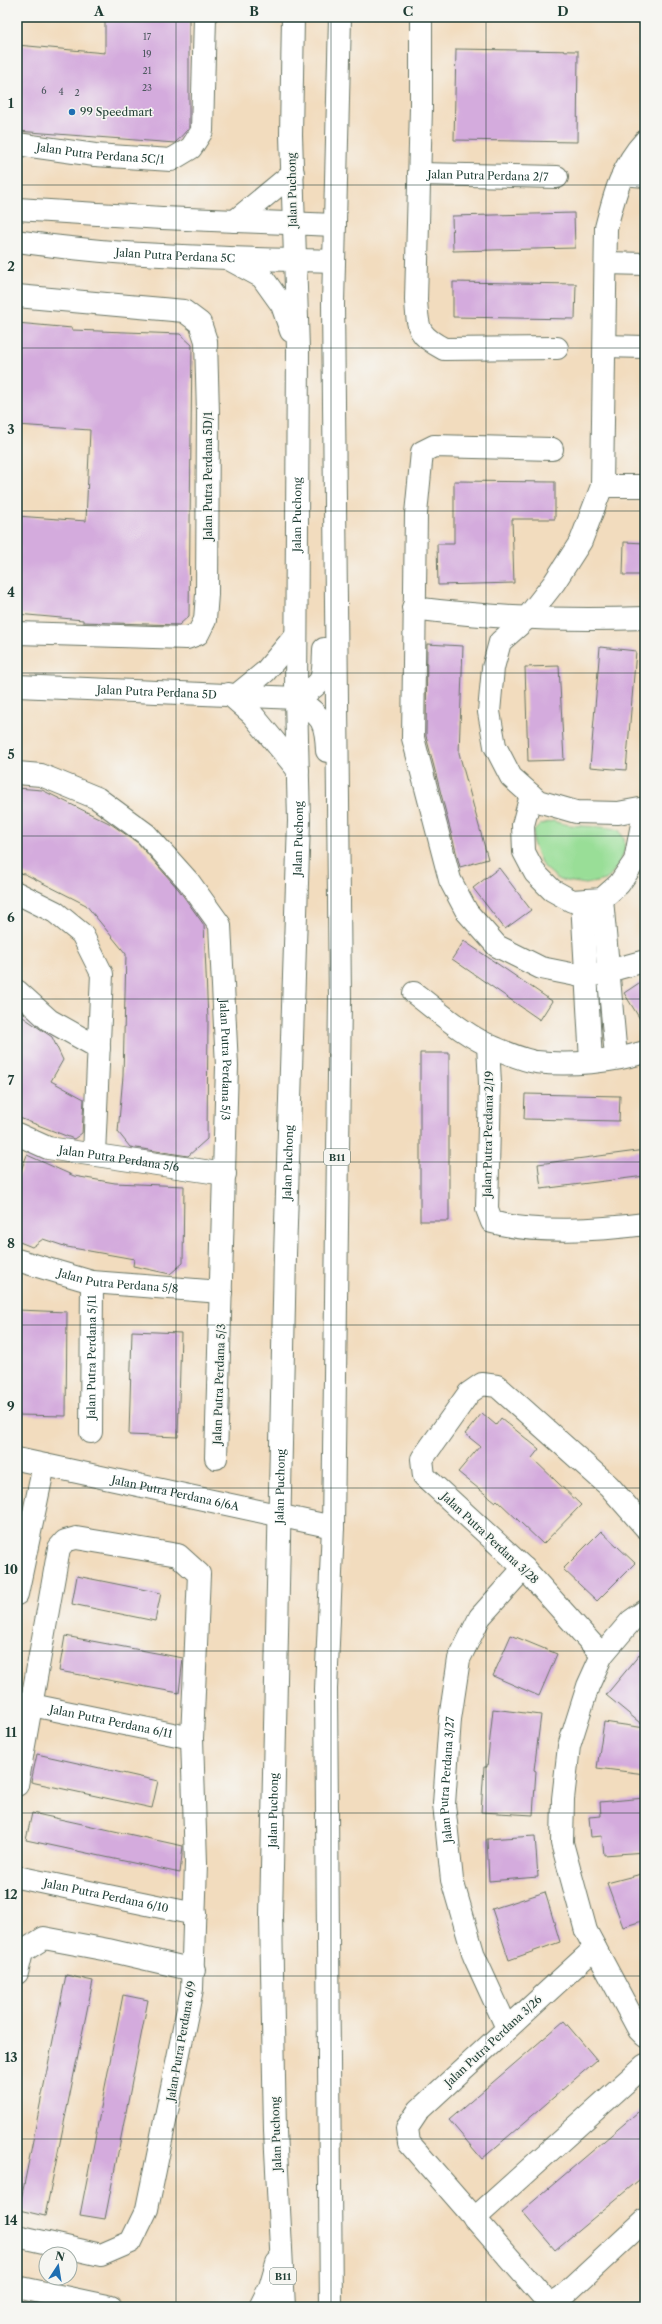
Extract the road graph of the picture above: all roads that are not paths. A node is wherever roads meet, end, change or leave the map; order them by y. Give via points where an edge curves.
1 (205, 17) edge
2 (293, 17) edge
3 (340, 17) edge
4 (421, 17) edge
5 (645, 141) edge
6 (17, 144) edge
7 (293, 172) junction
8 (420, 174) junction
9 (623, 174) junction
10 (645, 176) edge
11 (557, 177) dead end
12 (17, 209) edge
13 (235, 221) junction
14 (292, 224) junction
15 (334, 224) junction
16 (17, 241) edge
17 (227, 258) junction
18 (294, 260) junction
19 (334, 261) junction
20 (606, 263) junction
21 (645, 264) edge
22 (17, 296) edge
23 (605, 346) junction
24 (645, 347) edge
25 (558, 348) dead end
26 (298, 349) junction
27 (552, 449) dead end
28 (602, 486) junction
29 (645, 486) edge
30 (336, 584) junction
31 (413, 608) junction
32 (645, 618) edge
33 (526, 619) junction
34 (17, 633) edge
35 (296, 635) junction
36 (17, 686) edge
37 (234, 694) junction
38 (296, 698) junction
39 (298, 770) junction
40 (17, 773) edge
41 (531, 795) junction
42 (645, 808) edge
43 (338, 809) junction
44 (17, 893) edge
45 (592, 900) junction
46 (645, 961) edge
47 (608, 972) junction
48 (586, 977) junction
49 (17, 991) edge
50 (414, 993) dead end
51 (488, 1044) junction
52 (98, 1048) junction
53 (645, 1052) edge
54 (616, 1057) junction
55 (591, 1061) junction
56 (17, 1134) edge
57 (94, 1154) junction
58 (225, 1174) junction
59 (645, 1224) edge
60 (17, 1260) edge
61 (92, 1282) junction
62 (221, 1292) junction
63 (91, 1432) dead end
64 (216, 1458) dead end
65 (17, 1459) edge
66 (44, 1464) junction
67 (279, 1515) junction
68 (25, 1521) edge
69 (333, 1527) junction
70 (645, 1527) edge
71 (524, 1568) junction
72 (17, 1594) edge
73 (645, 1611) edge
74 (602, 1655) junction
75 (23, 1704) edge
76 (192, 1738) junction
77 (17, 1784) edge
78 (17, 1877) edge
79 (195, 1914) junction
80 (594, 1948) junction
81 (194, 1970) junction
82 (17, 1973) edge
83 (507, 2028) junction
84 (645, 2036) edge
85 (645, 2065) edge
86 (474, 2219) junction
87 (645, 2220) edge
88 (17, 2236) edge
89 (282, 2244) junction
90 (17, 2287) edge
91 (333, 2304) edge
92 (112, 2307) edge
93 (260, 2307) edge
94 (284, 2307) edge

1 - 6 street, Jalan Putra Perdana 5C/1 via 202,131 191,148 171,160 95,155
2 - 7 street, Jalan Puchong / B11
3 - 15 street, B11
4 - 8 street
5 - 9 street via 636,150
7 - 13 street
7 - 14 street, Jalan Puchong / B11
8 - 11 street, Jalan Putra Perdana 2/7
8 - 25 street via 416,300 418,328 429,342 444,349
9 - 10 street
9 - 20 street via 616,187 606,228
12 - 13 street
13 - 14 street
14 - 15 street
14 - 18 street, Jalan Puchong / B11
15 - 19 street, B11
16 - 17 street, Jalan Putra Perdana 5C via 59,248
17 - 18 street, Jalan Putra Perdana 5C
17 - 26 street via 262,277 282,305
18 - 19 street, Jalan Putra Perdana 5C
18 - 26 street, Jalan Puchong / B11
19 - 30 street, B11
20 - 21 street
20 - 23 street
22 - 34 street, Jalan Putra Perdana 5D/1 via 184,311 200,323 206,341 208,413 207,594 205,620 198,634 188,638
23 - 24 street
23 - 28 street
26 - 35 street, Jalan Puchong / B11
27 - 31 street via 434,446 422,452 416,514
28 - 29 street
28 - 33 street via 581,541 554,583
30 - 38 street via 327,603 323,676 318,685
30 - 43 street, B11
31 - 33 street via 471,616
31 - 48 street via 413,738 450,880 467,912 497,946 541,968
32 - 33 street
33 - 41 street via 500,642 493,668 489,712 494,746 511,777
35 - 37 street via 265,672
35 - 38 street, Jalan Puchong / B11
36 - 37 street, Jalan Putra Perdana 5D
37 - 38 street, Jalan Putra Perdana 5D
37 - 39 street
38 - 39 street, Jalan Puchong / B11
38 - 43 street via 317,714 326,729 330,792
39 - 67 street, Jalan Puchong / B11 via 299,821
40 - 58 street, Jalan Putra Perdana 5/3 via 41,775 97,798 146,834 189,882 220,925 227,1066
41 - 42 street via 538,801 576,812 618,813
41 - 45 street via 523,825 524,852 535,873 552,890 572,900
42 - 45 street via 636,861 619,884
43 - 69 street, B11 via 340,999
44 - 52 street via 55,912 82,934 102,974
45 - 47 street
45 - 48 street
46 - 47 street
47 - 48 street
47 - 54 street
48 - 55 street
49 - 52 street via 49,1020
50 - 51 street via 453,1023
51 - 55 street via 534,1062
51 - 59 street, Jalan Putra Perdana 2/19 via 490,1084 487,1209 492,1222 511,1227 603,1230
52 - 57 street
53 - 54 street
54 - 55 street
56 - 57 street, Jalan Putra Perdana 5/6 via 48,1148
57 - 58 street, Jalan Putra Perdana 5/6
58 - 62 street, Jalan Putra Perdana 5/3
60 - 61 street, Jalan Putra Perdana 5/8
61 - 62 street, Jalan Putra Perdana 5/8
61 - 63 street, Jalan Putra Perdana 5/11
62 - 64 street, Jalan Putra Perdana 5/3
65 - 66 street, Jalan Putra Perdana 6/6A
66 - 67 street, Jalan Putra Perdana 6/6A
66 - 68 street
67 - 69 street, Jalan Putra Perdana 6/6A
67 - 89 street, Jalan Puchong / B11 via 271,1916 275,2131
68 - 72 street
69 - 91 street, B11 via 326,1689 327,2032
70 - 71 street, Jalan Putra Perdana 3/28 via 609,1486 497,1386 482,1384 469,1393 422,1459 424,1476
71 - 74 street, Jalan Putra Perdana 3/28
71 - 83 street, Jalan Putra Perdana 3/27 via 480,1617 459,1659 450,1719 444,1804 452,1880 474,1956
73 - 74 street via 631,1621
74 - 80 street via 588,1686 569,1746 563,1799 562,1843 586,1931
75 - 76 street, Jalan Putra Perdana 6/11
75 - 76 street, Jalan Putra Perdana 6/9 via 59,1548 65,1541 76,1538 178,1555 199,1574
75 - 77 street
76 - 79 street, Jalan Putra Perdana 6/9
78 - 79 street, Jalan Putra Perdana 6/10
79 - 81 street, Jalan Putra Perdana 6/9
80 - 83 street, Jalan Putra Perdana 3/26
80 - 84 street via 639,2030
81 - 82 street via 44,1938 22,1952
81 - 88 street, Jalan Putra Perdana 6/9 via 147,2209 131,2242 101,2255
83 - 86 street, Jalan Putra Perdana 3/26 via 419,2110 407,2128 409,2143
85 - 86 street
86 - 87 street via 546,2300 554,2302
89 - 93 street via 270,2287
89 - 94 street, Jalan Puchong / B11
90 - 92 street

